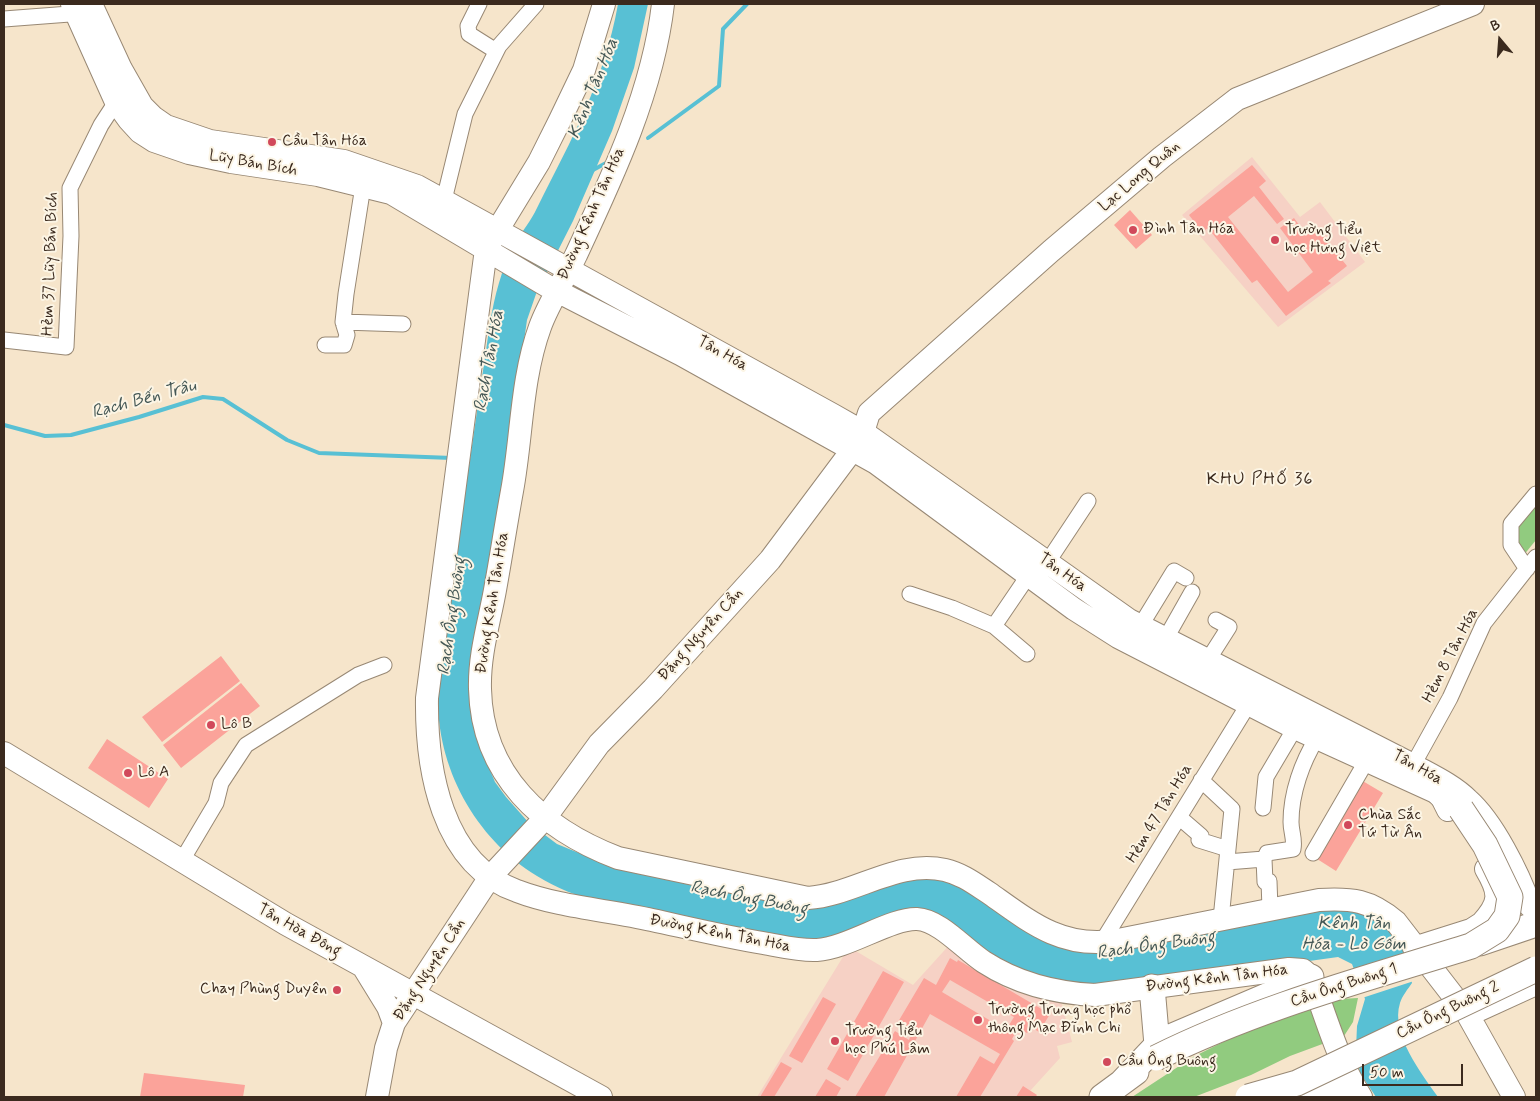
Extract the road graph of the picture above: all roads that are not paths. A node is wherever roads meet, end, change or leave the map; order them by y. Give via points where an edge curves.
1 (479, 4) edge
2 (536, 4) edge
3 (604, 4) edge
4 (663, 4) edge
5 (1473, 4) edge
6 (84, 8) edge
7 (1424, 13) edge
8 (4, 19) edge
9 (496, 52) junction
10 (116, 102) junction
11 (362, 186) junction
12 (444, 200) junction
13 (503, 233) junction
14 (492, 253) junction
15 (564, 268) junction
16 (553, 289) junction
17 (343, 322) junction
18 (403, 324) dead end
19 (4, 340) edge
20 (325, 345) dead end
21 (858, 440) junction
22 (1536, 494) edge
23 (1088, 501) dead end
24 (1536, 557) edge
25 (1047, 563) junction
26 (1527, 569) junction
27 (1028, 576) junction
28 (910, 594) dead end
29 (1216, 620) dead end
30 (1141, 625) junction
31 (994, 626) junction
32 (1166, 638) junction
33 (1027, 654) dead end
34 (1208, 660) junction
35 (384, 665) dead end
36 (1248, 705) junction
37 (1295, 728) junction
38 (1317, 738) junction
39 (4, 752) edge
40 (1367, 760) junction
41 (1413, 764) junction
42 (1201, 780) junction
43 (1440, 794) junction
44 (1264, 808) dead end
45 (1179, 817) junction
46 (545, 818) junction
47 (1313, 854) dead end
48 (1227, 856) junction
49 (1264, 859) junction
50 (181, 862) junction
51 (490, 877) junction
52 (1270, 909) junction
53 (1535, 912) edge
54 (1221, 919) junction
55 (1475, 933) junction
56 (1102, 942) junction
57 (1414, 948) junction
58 (364, 967) junction
59 (1536, 969) edge
60 (1311, 977) junction
61 (1536, 984) edge
62 (1152, 987) junction
63 (415, 994) junction
64 (1468, 1015) junction
65 (394, 1023) junction
66 (1157, 1052) junction
67 (1357, 1090) edge
68 (377, 1097) edge
69 (601, 1097) edge
70 (1102, 1097) edge
71 (1248, 1097) edge
72 (1309, 1097) edge
73 (1514, 1097) edge

1 - 9 street via 468,26 469,34
2 - 9 street
3 - 13 main road, Đường Kênh Tân Hóa via 584,70
4 - 15 main road, Đường Kênh Tân Hóa via 649,75 630,129
5 - 7 main road, Lạc Long Quân
6 - 8 street
6 - 10 main road, Lũy Bán Bích
6 - 12 main road, Lũy Bán Bích via 142,106 166,126 210,141 344,161 409,183
7 - 21 main road, Lạc Long Quân via 1237,99 1162,157 1051,251 869,413
9 - 12 street via 465,114
10 - 11 main road, Lũy Bán Bích via 140,132 154,141 189,153 318,175
10 - 19 street, Hẻm 37 Lũy Bán Bích via 101,124 70,188 66,347
11 - 14 main road, Lũy Bán Bích via 391,193
11 - 17 street
12 - 13 main road, Lũy Bán Bích
13 - 14 main road, Đường Kênh Tân Hóa
13 - 15 main road
14 - 16 main road
14 - 51 main road, Đường Kênh Tân Hóa via 459,448 428,672 426,724 436,785 453,833 475,864
15 - 16 main road, Đường Kênh Tân Hóa
15 - 21 main road, Tân Hóa
16 - 21 main road, Tân Hóa
16 - 46 main road, Đường Kênh Tân Hóa via 531,358 512,491 482,655 480,687 482,720 498,761 518,793
17 - 18 street
17 - 20 street via 347,335 344,345
21 - 25 main road, Tân Hóa
21 - 27 main road, Tân Hóa via 876,463
21 - 46 main road, Đặng Nguyên Cẩn via 770,560 599,744
22 - 26 street via 1511,524 1511,545
23 - 25 street
24 - 26 street, Hẻm 8 Tân Hóa
25 - 30 main road, Tân Hóa
26 - 41 street, Hẻm 8 Tân Hóa via 1484,623 1450,698
27 - 31 street
27 - 36 main road, Tân Hóa via 1118,637
28 - 31 street
29 - 34 street via 1229,627
30 - 32 main road, Tân Hóa
30 - 32 street via 1174,570 1190,589
31 - 33 street
32 - 34 main road, Tân Hóa
34 - 41 main road, Tân Hóa
35 - 50 street via 358,675 246,744 221,783 216,803
36 - 37 main road, Tân Hóa
36 - 42 street, Hẻm 47 Tân Hóa
37 - 38 main road, Tân Hóa
37 - 44 street via 1266,777
38 - 40 main road, Tân Hóa
38 - 49 street via 1304,760 1295,792 1291,823 1295,841 1293,849 1267,853
39 - 50 main road, Tân Hòa Đông
40 - 43 main road, Tân Hóa
40 - 47 street
41 - 53 main road, Tân Hóa via 1452,788 1478,811 1490,826
42 - 45 street, Hẻm 47 Tân Hóa
42 - 48 street via 1232,809
43 - 55 main road, Tân Hóa via 1492,879 1495,908
43 - 55 main road, bridge via 1461,809 1485,845 1510,897 1507,916 1497,930
45 - 48 street via 1201,836 1199,840
45 - 56 street, Hẻm 47 Tân Hóa
46 - 51 main road, Đặng Nguyên Cẩn
46 - 56 main road, Đường Kênh Tân Hóa via 588,847 618,858 798,897 827,897 900,871 920,868 945,870 970,880 1046,932 1068,940
48 - 49 street
48 - 54 street
49 - 52 street
50 - 58 main road, Tân Hòa Đông
51 - 62 main road, Đường Kênh Tân Hóa via 534,897 799,950 834,947 919,919 947,933 984,963 1025,983 1050,990 1095,995
51 - 63 main road, Đặng Nguyên Cẩn
52 - 54 main road, Đường Kênh Tân Hóa
52 - 57 main road, Đường Kênh Tân Hóa via 1343,898 1366,903 1382,910 1396,922
53 - 55 main road, Cầu Ông Buông 1, bridge
54 - 56 main road, Đường Kênh Tân Hóa
55 - 57 main road
55 - 66 main road, Cầu Ông Buông 1, bridge
57 - 64 main road, Đường Kênh Tân Hóa
58 - 63 main road, Tân Hòa Đông
58 - 65 main road via 384,999
59 - 71 main road, Cầu Ông Buông 2, bridge via 1297,1083
60 - 62 main road, Đường Kênh Tân Hóa via 1302,970 1290,969
60 - 66 main road via 1176,1034
60 - 67 main road
61 - 64 main road
62 - 66 main road
63 - 65 main road, Đặng Nguyên Cẩn
63 - 69 main road, Tân Hòa Đông
64 - 73 main road, Đường Kênh Tân Hóa
65 - 68 main road, Đặng Nguyên Cẩn
66 - 70 main road
67 - 72 main road

